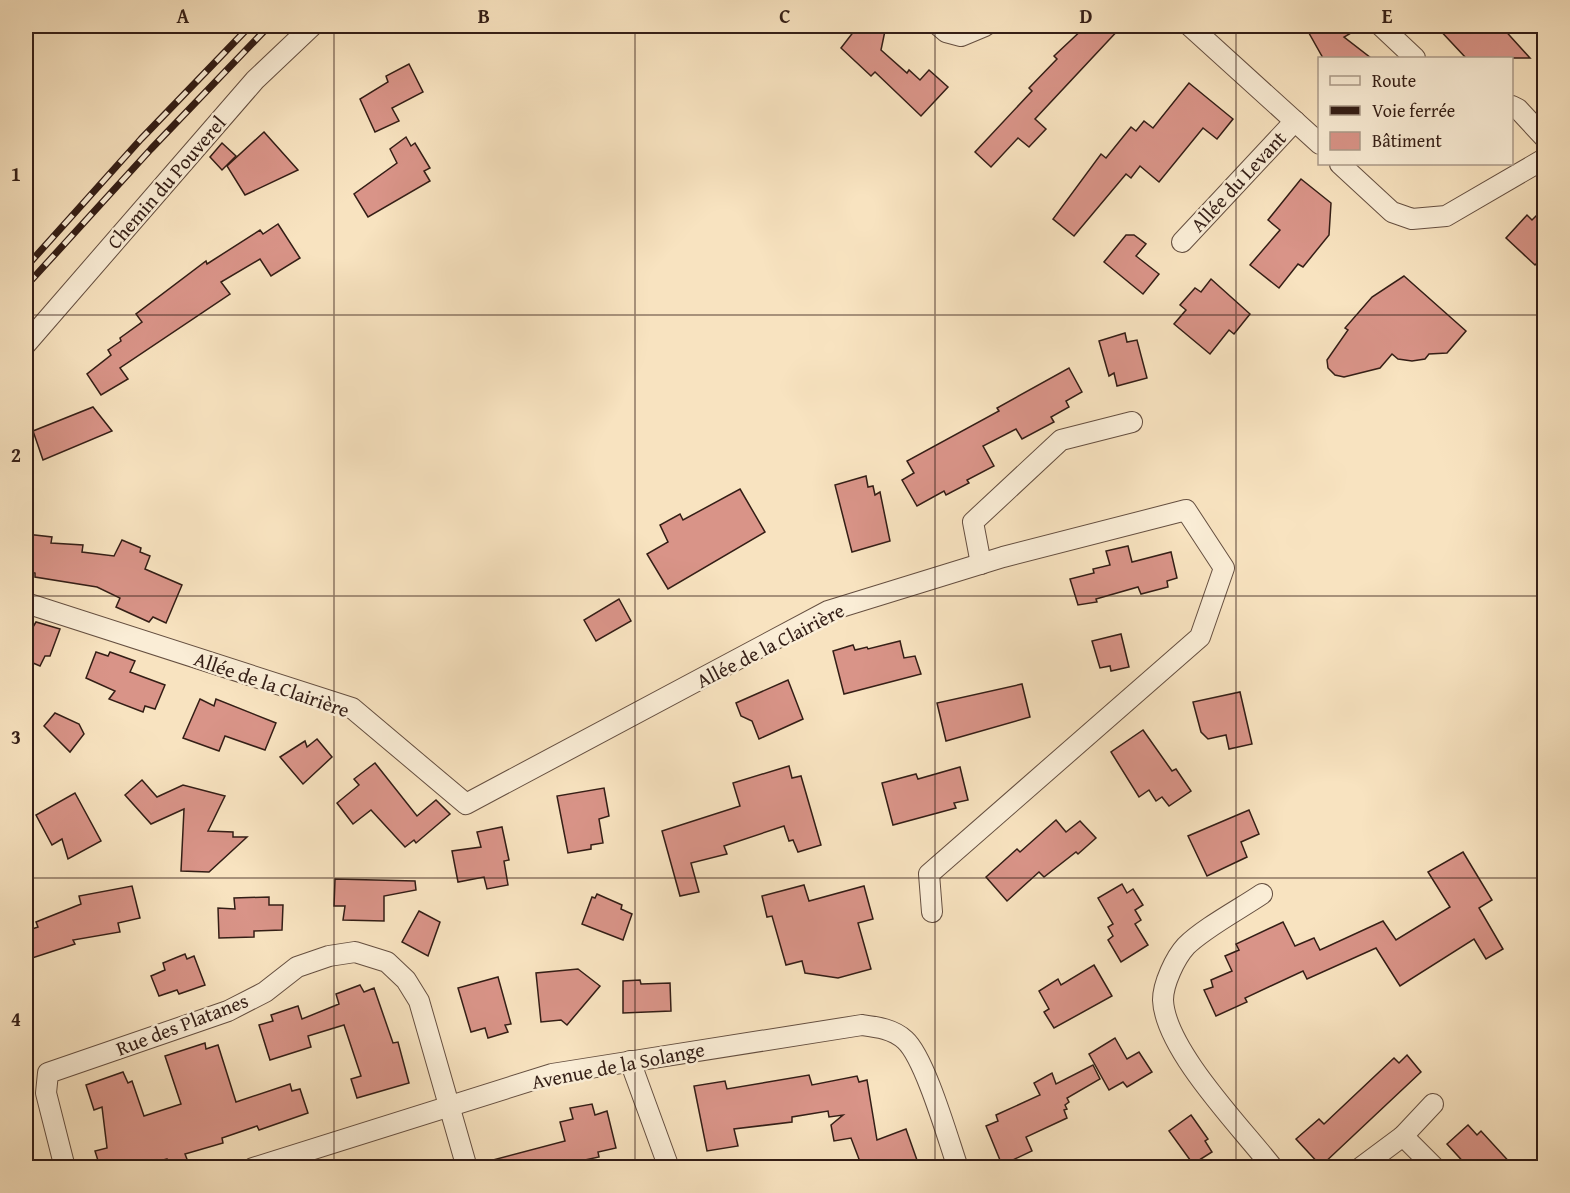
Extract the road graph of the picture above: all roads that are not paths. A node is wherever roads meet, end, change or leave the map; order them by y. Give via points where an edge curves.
1 (312, 26) edge
2 (939, 26) edge
3 (985, 26) edge
4 (1190, 26) edge
5 (1381, 26) edge
6 (1414, 57) edge
7 (1513, 107) edge
8 (1294, 121) junction
9 (1545, 137) edge
10 (1318, 142) edge
11 (1545, 159) edge
12 (1341, 165) edge
13 (1182, 242) dead end
14 (26, 344) edge
15 (1132, 422) dead end
16 (981, 564) junction
17 (26, 603) edge
18 (1262, 894) dead end
19 (932, 912) dead end
20 (630, 1060) junction
21 (1433, 1104) dead end
22 (449, 1106) junction
23 (1403, 1136) junction
24 (65, 1167) edge
25 (253, 1167) edge
26 (467, 1167) edge
27 (669, 1167) edge
28 (958, 1167) edge
29 (1273, 1167) edge
30 (1360, 1167) edge
31 (1435, 1167) edge

1 - 14 street, Chemin du Pouverel via 255,80
2 - 3 street via 962,36
4 - 8 street
5 - 6 street
7 - 9 street
8 - 10 street
8 - 13 street, Allée du Levant
11 - 12 street via 1446,216 1412,219 1392,212
15 - 16 street via 1061,440 973,522
16 - 17 street, Allée de la Clairière via 828,611 466,804 352,708
16 - 19 street, Allée de la Clairière via 1186,510 1224,568 1200,637 929,874
18 - 29 street via 1186,946 1173,965 1163,999 1172,1034 1195,1071
20 - 22 street, Avenue de la Solange via 552,1074
20 - 27 street
20 - 28 street, Avenue de la Solange via 828,1029 862,1025 886,1029 906,1040 920,1065
21 - 23 street
22 - 24 street, Rue des Platanes via 419,1001 406,980 387,962 355,952 329,956 297,967 265,992 228,1011 48,1073 46,1093
22 - 25 street, Avenue de la Solange
22 - 26 street
23 - 30 street
23 - 31 street

